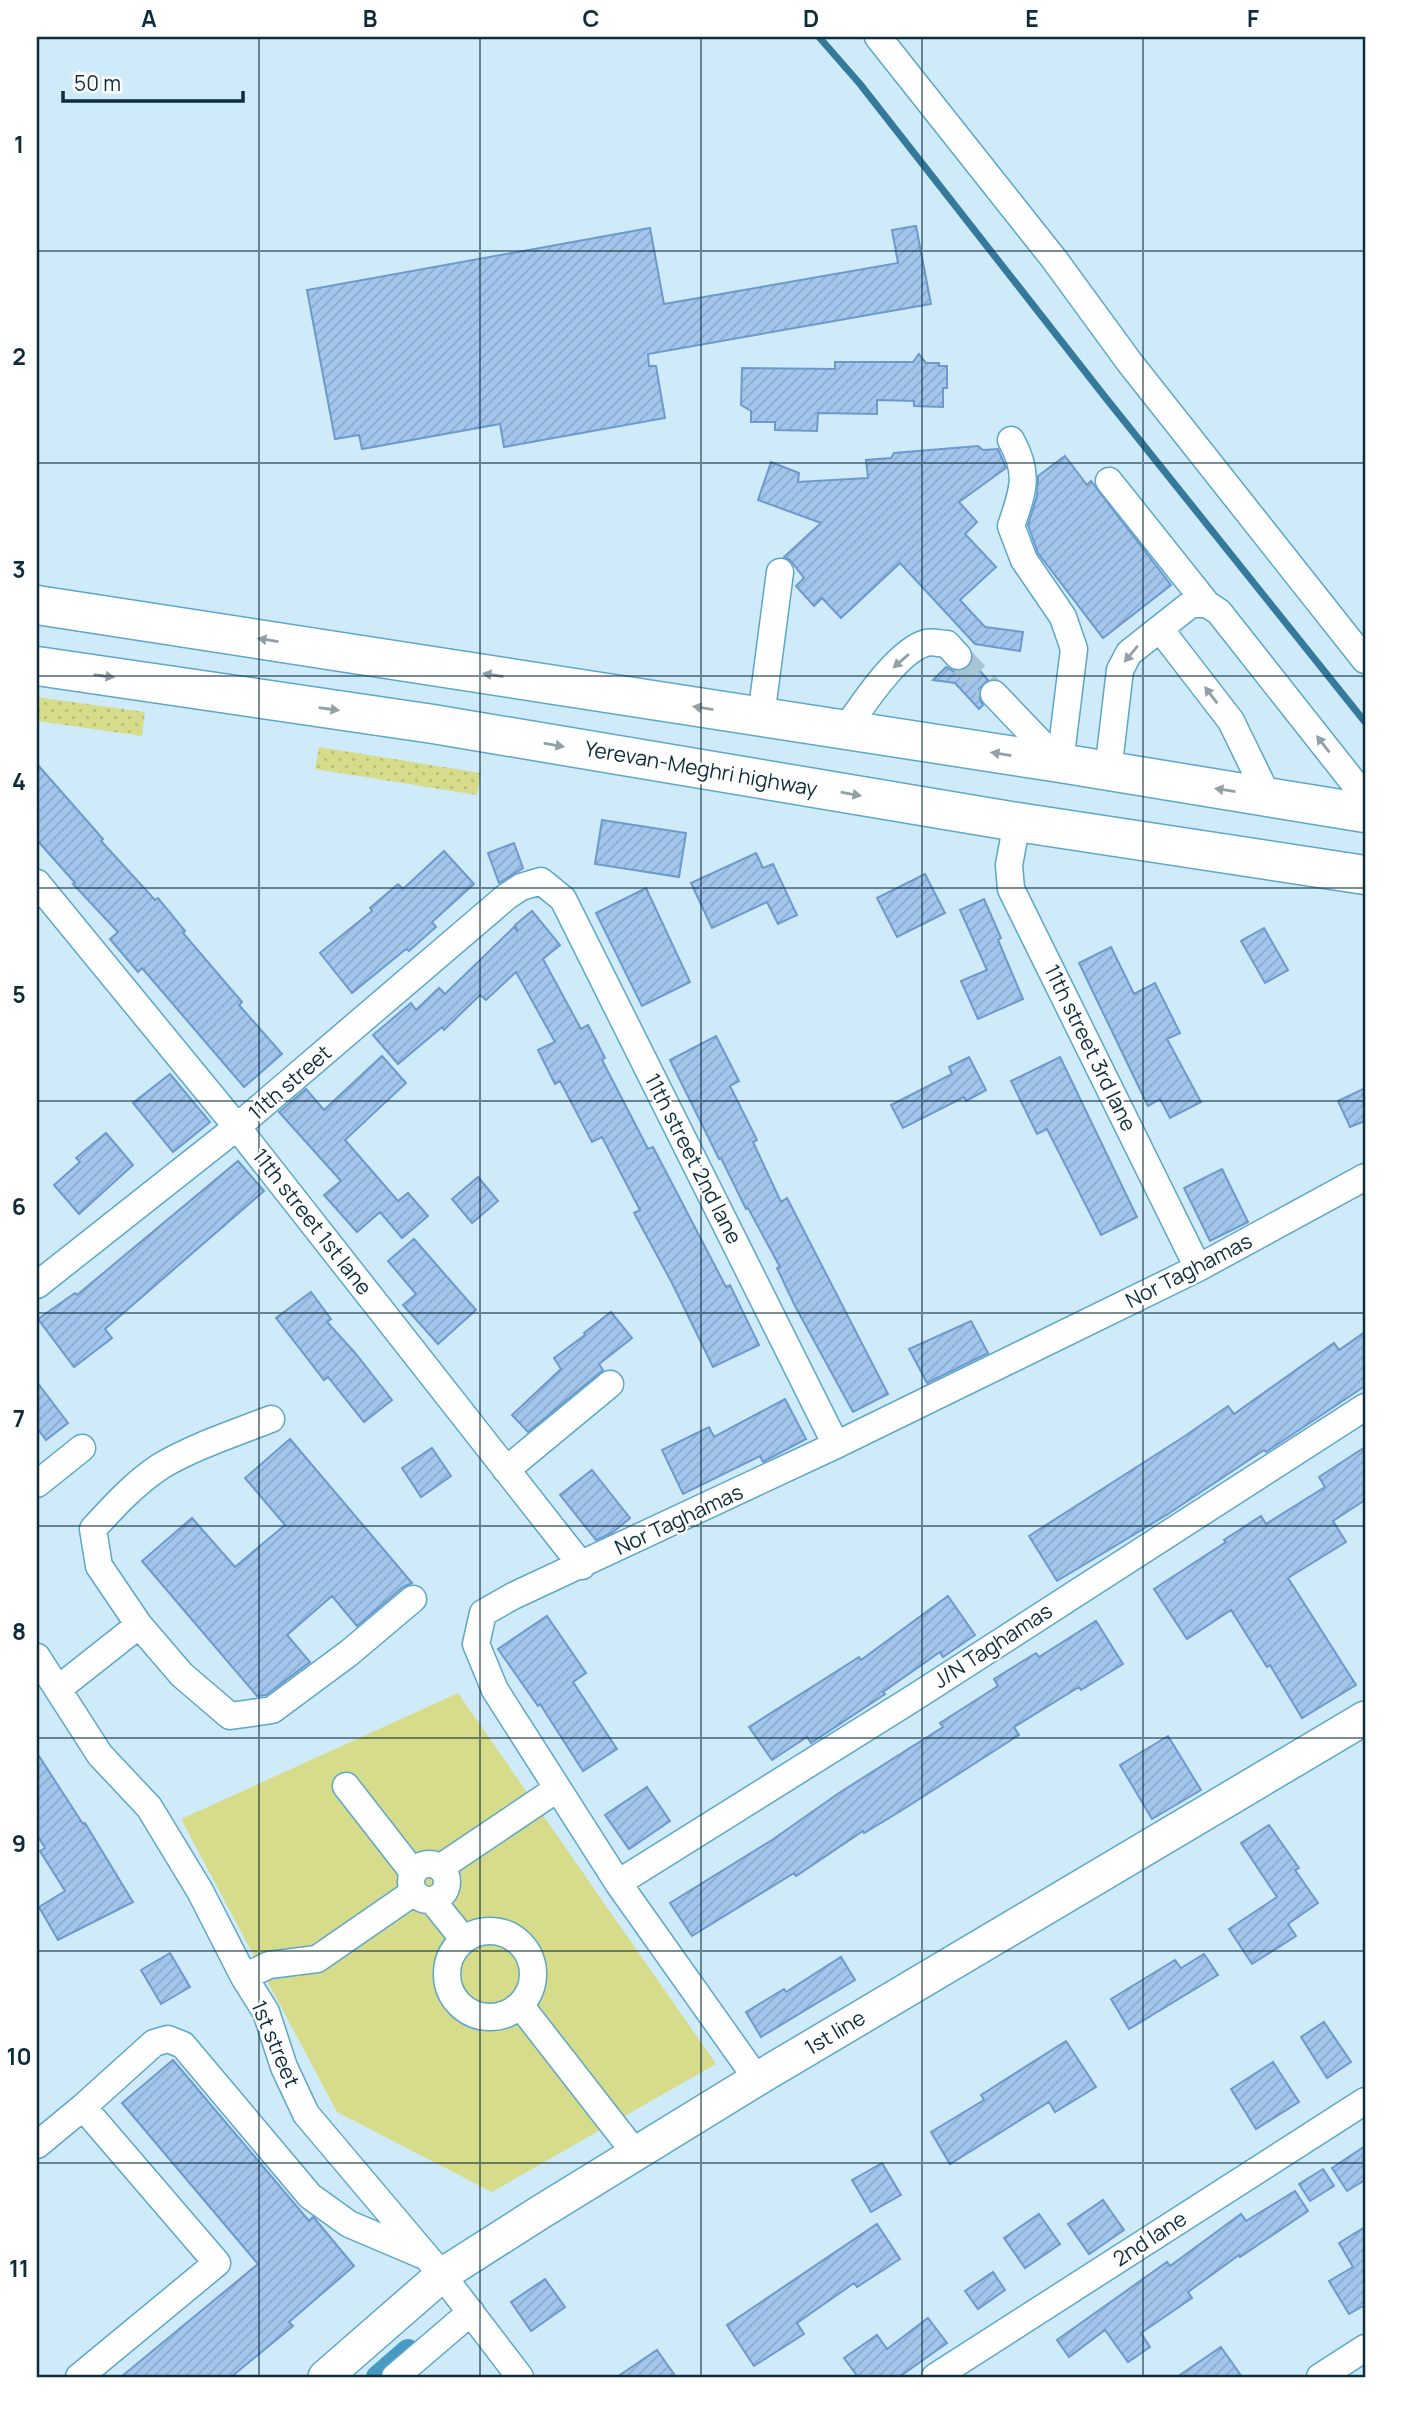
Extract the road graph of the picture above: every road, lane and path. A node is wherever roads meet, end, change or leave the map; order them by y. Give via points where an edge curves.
1 (878, 37) edge
2 (1011, 440) dead end
3 (1109, 481) dead end
4 (780, 572) dead end
5 (1207, 604) junction
6 (37, 605) edge
7 (1160, 629) junction
8 (958, 656) tunnel mouth
9 (1365, 660) edge
10 (37, 666) edge
11 (994, 694) tunnel mouth
12 (761, 717) junction
13 (845, 730) junction
14 (1060, 763) junction
15 (1108, 772) junction
16 (1268, 797) junction
17 (1365, 797) edge
18 (1365, 813) edge
19 (1017, 822) junction
20 (1365, 875) edge
21 (541, 881) joint
22 (37, 883) edge
23 (237, 1127) junction
24 (1365, 1177) edge
25 (1198, 1268) junction
26 (37, 1285) edge
27 (610, 1384) dead end
28 (1365, 1408) edge
29 (271, 1419) dead end
30 (836, 1445) junction
31 (82, 1448) dead end
32 (506, 1470) junction
33 (37, 1484) edge
34 (582, 1566) junction
35 (414, 1599) dead end
36 (139, 1625) junction
37 (37, 1657) edge
38 (58, 1689) junction
39 (1365, 1718) edge
40 (346, 1786) dead end
41 (557, 1789) junction
42 (618, 1883) junction
43 (420, 1888) junction
44 (464, 1940) junction
45 (244, 1977) junction
46 (520, 2005) junction
47 (757, 2079) junction
48 (1365, 2101) edge
49 (83, 2107) junction
50 (37, 2145) edge
51 (636, 2154) junction
52 (434, 2266) junction
53 (471, 2312) junction
54 (1365, 2348) edge
55 (79, 2377) edge
56 (325, 2377) edge
57 (395, 2377) edge
58 (520, 2377) edge
59 (935, 2377) edge
60 (1320, 2377) edge

1 - 9 street
2 - 14 street via 1019,453 1024,485 1011,526 1024,560 1063,617 1074,649
3 - 5 street
4 - 12 street
5 - 7 street via 1191,604
17 -> 5 street via 1219,612
12 -> 6 highway
7 -> 15 street via 1129,653 1121,670
16 -> 7 street via 1231,721
8 -> 13 street via 947,644 926,642 903,657 878,682
10 -> 19 highway, Yerevan-Meghri highway via 446,727
11 - 14 street
12 - 13 highway
14 -> 13 highway
14 - 15 highway
16 -> 15 highway
16 - 18 highway
19 - 20 highway, Yerevan-Meghri highway
19 - 25 street, 11th street 3rd lane via 1009,864 1012,889
21 - 23 street, 11th street via 506,897
21 - 30 street, 11th street 2nd lane via 563,899
22 - 23 street, 11th street 1st lane
23 - 26 street, 11th street
23 - 32 street, 11th street 1st lane
24 - 25 street, Nor Taghamas
25 - 30 street, Nor Taghamas
27 - 32 street
28 - 42 street, J/N Taghamas
29 - 36 street via 161,1466 124,1495 93,1529 99,1566
30 - 34 street, Nor Taghamas
31 - 33 street
32 - 34 street, 11th street 1st lane
34 - 41 street, Nor Taghamas via 484,1613 476,1644 495,1690
35 - 36 street via 272,1710 230,1716 182,1675
36 - 38 street
37 - 38 street, 1st street
38 - 45 street, 1st street via 100,1755 149,1807 200,1891
39 - 47 main road, 1st line
40 - 43 street
41 - 42 street, Nor Taghamas
41 - 43 street via 441,1867 423,1864
42 - 47 street, Nor Taghamas
43 - 44 street
43 - 45 street via 317,1959 269,1965
44 - 46 street via 491,1931 518,1941 527,1952 533,1980
44 - 46 street via 454,1950 447,1976 457,2001 481,2016 508,2013
45 - 52 street, 1st street via 266,2012 306,2114
46 - 51 street
47 - 51 main road, 1st line
48 - 59 street, 2nd lane
49 - 50 street
49 - 52 street via 154,2043 168,2039 183,2046 310,2196 349,2224
49 - 55 street via 217,2263
51 - 52 main road, 1st line
52 - 53 street, 1st street
52 - 56 main road, 1st line
53 - 57 street
53 - 58 street, 1st street
54 - 60 street

